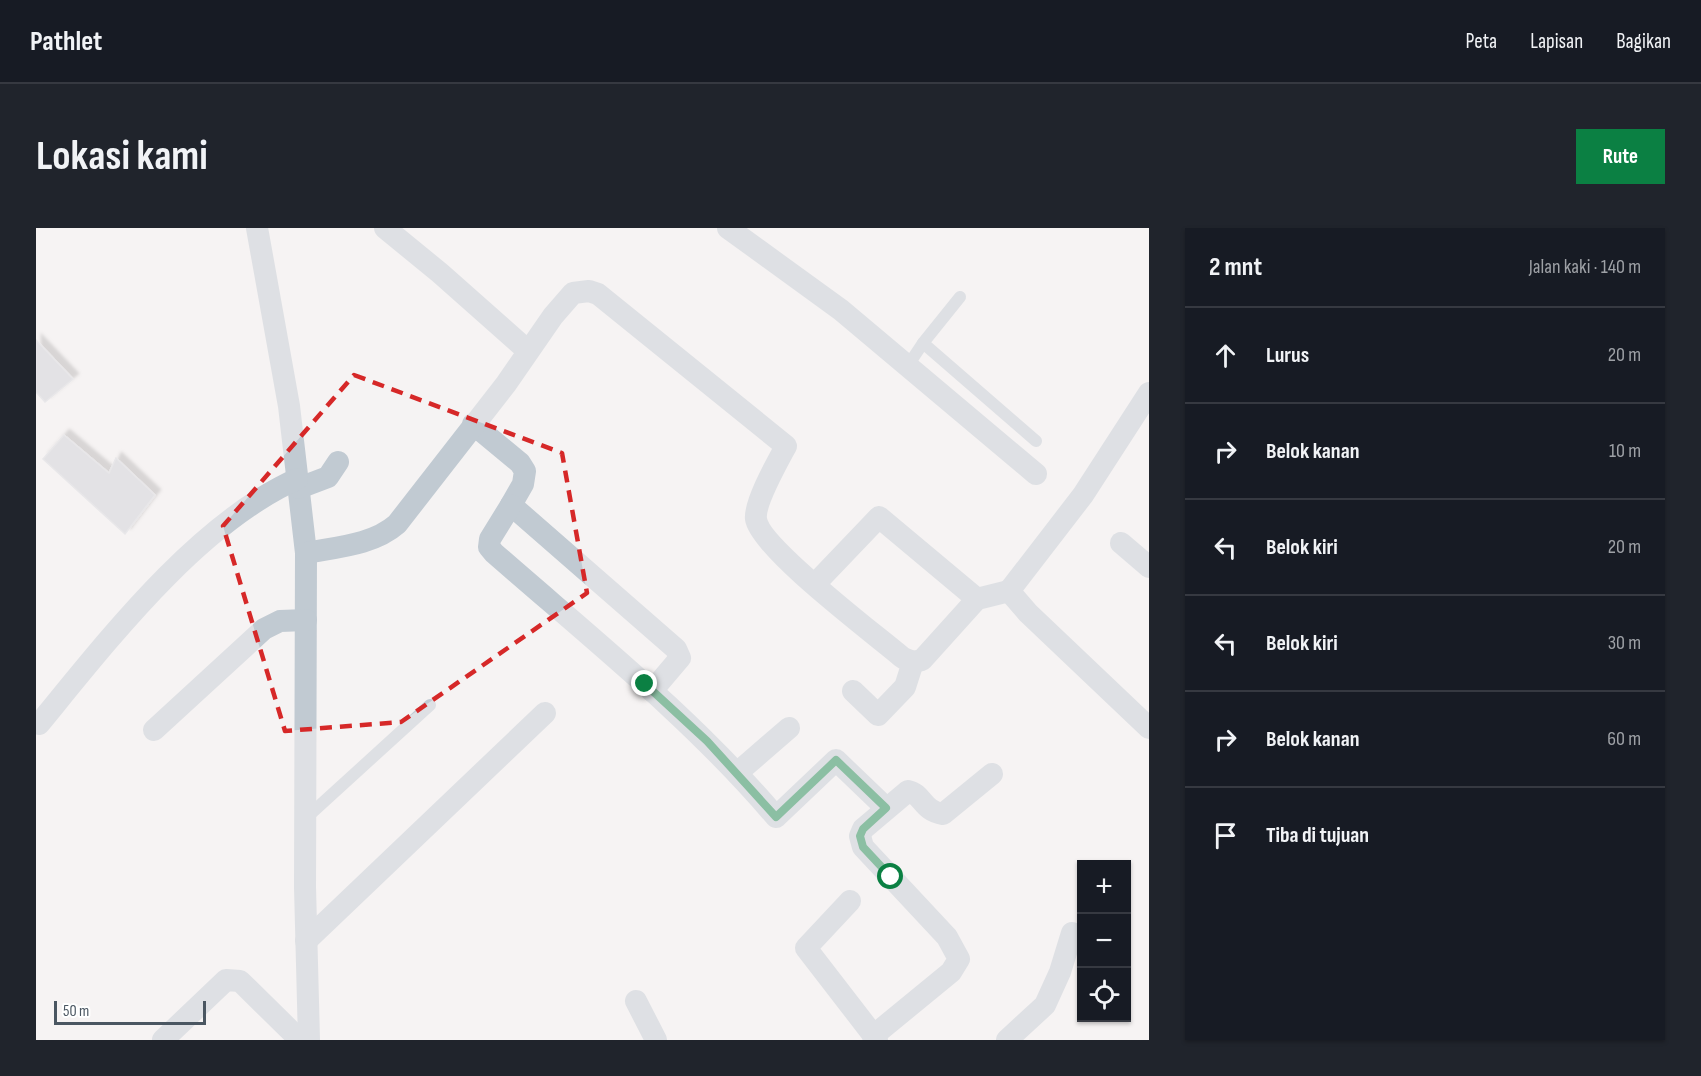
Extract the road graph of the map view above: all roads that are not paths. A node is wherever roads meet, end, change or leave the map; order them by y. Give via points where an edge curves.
1 (257, 228) edge
2 (385, 228) edge
3 (728, 228) edge
4 (960, 297) dead end
5 (923, 343) junction
6 (528, 351) junction
7 (907, 367) junction
8 (1149, 393) edge
9 (473, 424) junction
10 (1036, 441) dead end
11 (338, 462) dead end
12 (1036, 474) dead end
13 (298, 484) junction
14 (511, 505) junction
15 (1121, 543) dead end
16 (306, 553) junction
17 (1149, 567) edge
18 (815, 584) junction
19 (1010, 591) junction
20 (977, 599) junction
21 (306, 620) junction
22 (913, 662) junction
23 (652, 691) junction
24 (853, 691) dead end
25 (430, 705) dead end
26 (545, 713) dead end
27 (39, 724) dead end
28 (789, 728) dead end
29 (1149, 728) edge
30 (154, 730) dead end
31 (736, 773) junction
32 (992, 774) dead end
33 (886, 808) junction
34 (306, 818) junction
35 (850, 901) dead end
36 (1072, 933) dead end
37 (306, 941) junction
38 (636, 1001) dead end
39 (875, 1038) edge
40 (163, 1040) edge
41 (300, 1040) edge
42 (309, 1040) edge
43 (656, 1040) edge
44 (1007, 1040) edge

1 - 13 street via 290,406
2 - 6 street
3 - 7 street via 823,296
4 - 5 lane
5 - 7 lane
5 - 10 lane
6 - 9 street
6 - 18 street via 573,293 581,290 598,294 786,446 756,519 786,560
7 - 12 street
8 - 19 street via 1083,495
9 - 14 street via 525,471 523,484
9 - 16 street via 386,534
11 - 13 street via 328,477
13 - 16 street
13 - 27 street via 229,520 202,542 119,629
14 - 23 street via 489,547
14 - 23 street via 676,649 680,658 677,665
15 - 17 street
16 - 21 street
18 - 20 street via 879,517
18 - 22 street via 903,658
19 - 20 street
19 - 29 street via 1028,613
20 - 22 street via 922,660
21 - 30 street via 280,621 264,629
21 - 34 street
22 - 24 street via 905,687 878,715
23 - 31 street
25 - 34 lane
26 - 37 street
28 - 31 street
31 - 33 street via 776,817 836,760
32 - 33 street via 943,814 932,812 914,792 908,791
33 - 39 street via 863,829 863,847 947,937 959,959 951,972
34 - 37 street
35 - 39 street via 806,948
36 - 44 street via 1045,1005
37 - 42 street
38 - 43 street
40 - 41 street via 226,980 240,981

